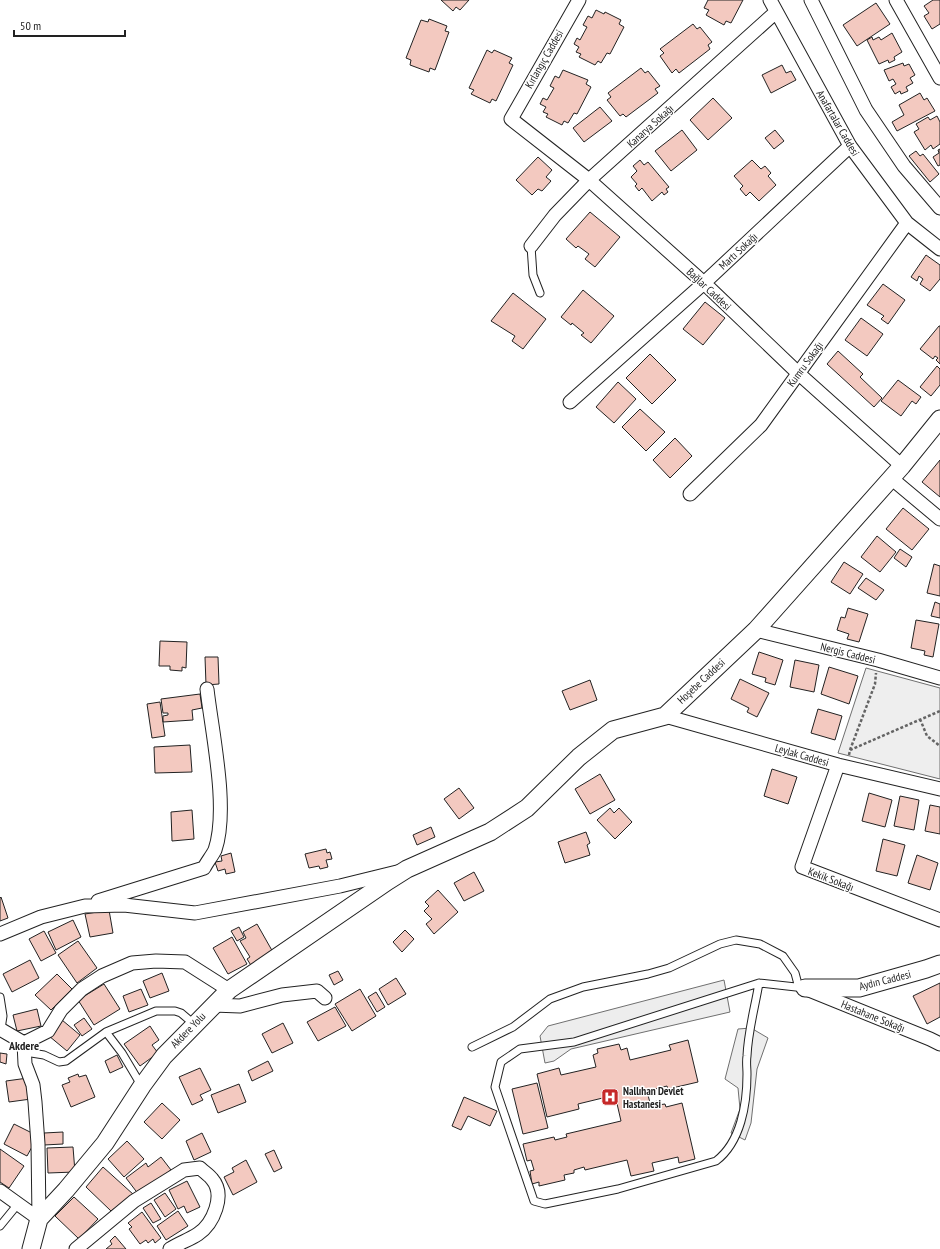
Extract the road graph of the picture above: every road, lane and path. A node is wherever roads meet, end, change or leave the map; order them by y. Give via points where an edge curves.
1 (579, 0) edge
2 (770, 0) edge
3 (811, 0) edge
4 (896, 0) edge
5 (776, 12) junction
6 (935, 56) edge
7 (940, 78) edge
8 (510, 118) joint
9 (850, 146) junction
10 (589, 180) junction
11 (940, 208) edge
12 (907, 223) junction
13 (531, 246) joint
14 (940, 249) edge
15 (704, 283) junction
16 (540, 293) dead end
17 (798, 373) junction
18 (570, 402) dead end
19 (940, 419) edge
20 (896, 472) junction
21 (690, 494) dead end
22 (940, 519) edge
23 (756, 630) junction
24 (878, 660) junction
25 (940, 678) edge
26 (207, 689) dead end
27 (940, 711) edge
28 (665, 716) junction
29 (920, 719) junction
30 (940, 746) edge
31 (850, 750) junction
32 (842, 766) junction
33 (940, 789) edge
34 (407, 869) junction
35 (85, 906) junction
36 (940, 920) edge
37 (0, 934) edge
38 (940, 964) edge
39 (759, 983) junction
40 (802, 988) junction
41 (229, 990) junction
42 (0, 998) edge
43 (324, 998) dead end
44 (213, 1005) junction
45 (194, 1024) junction
46 (0, 1029) edge
47 (106, 1032) junction
48 (940, 1044) edge
49 (472, 1047) dead end
50 (24, 1048) junction
51 (142, 1086) junction
52 (0, 1191) edge
53 (18, 1204) junction
54 (39, 1218) junction
55 (0, 1226) edge
56 (31, 1249) edge
57 (76, 1249) edge
58 (170, 1249) edge

1 - 8 street, Kırlangıç Caddesi
2 - 5 street, Anafartalar Caddesi
3 - 11 street via 866,110 904,166
4 - 6 street
5 - 9 street, Anafartalar Caddesi
5 - 10 street, Kanarya Sokağı
6 - 7 street
8 - 10 street, Bağlar Caddesi
9 - 12 street, Anafartalar Caddesi
9 - 15 street, Martı Sokağı
10 - 13 street, Kanarya Sokağı
10 - 15 street, Bağlar Caddesi
12 - 14 street, Anafartalar Caddesi
12 - 17 street, Kumru Sokağı
13 - 16 lane via 533,275
15 - 17 street, Bağlar Caddesi
15 - 18 street, Martı Sokağı
17 - 20 street, Bağlar Caddesi
17 - 21 street, Kumru Sokağı via 761,425
19 - 20 street, Hoşebe Caddesi
20 - 22 street, Bağlar Caddesi
20 - 23 street, Hoşebe Caddesi
23 - 24 street, Nergis Caddesi
23 - 28 street, Hoşebe Caddesi
24 - 25 street, Nergis Caddesi
24 - 31 path via 874,684
26 - 35 street via 221,821 214,851 204,868
27 - 29 path
28 - 32 street, Leylak Caddesi
28 - 34 street, Hoşebe Caddesi via 613,730 579,757 527,808 490,832
29 - 30 path via 927,736
29 - 31 path
31 - 32 path
32 - 33 street, Leylak Caddesi
32 - 36 street, Kekik Sokağı via 802,867
34 - 35 street via 340,886 195,913 124,905
34 - 41 street, Akdere Yolu
35 - 37 street via 41,917
38 - 40 street, Aydın Caddesi via 859,988
39 - 39 lane via 746,1056 745,1103 734,1140 722,1156 716,1161 618,1189 546,1204 534,1201 495,1087 501,1062 520,1049 574,1042
39 - 40 lane
40 - 48 street, Hastahane Sokağı
40 - 49 lane via 792,968 776,951 753,941 728,942 669,968 582,987 550,999 513,1027
41 - 44 street, Akdere Yolu
41 - 50 street via 185,962 132,963 102,976 82,989 61,1010 48,1031
42 - 46 lane via 3,1016
43 - 44 street via 317,991 282,995 240,1006
44 - 45 street, Akdere Yolu
45 - 47 lane via 181,1013 163,1010
45 - 51 street, Akdere Yolu via 164,1056
46 - 50 street
47 - 50 lane via 66,1061 59,1062
47 - 51 lane
50 - 54 street via 25,1064 33,1085 35,1102
51 - 54 street, Akdere Yolu via 106,1143
52 - 53 street
53 - 54 street
53 - 55 lane
54 - 56 street, Akdere Yolu
57 - 58 street via 134,1201 184,1170 200,1168 213,1179 216,1186 217,1201 214,1215 198,1234

